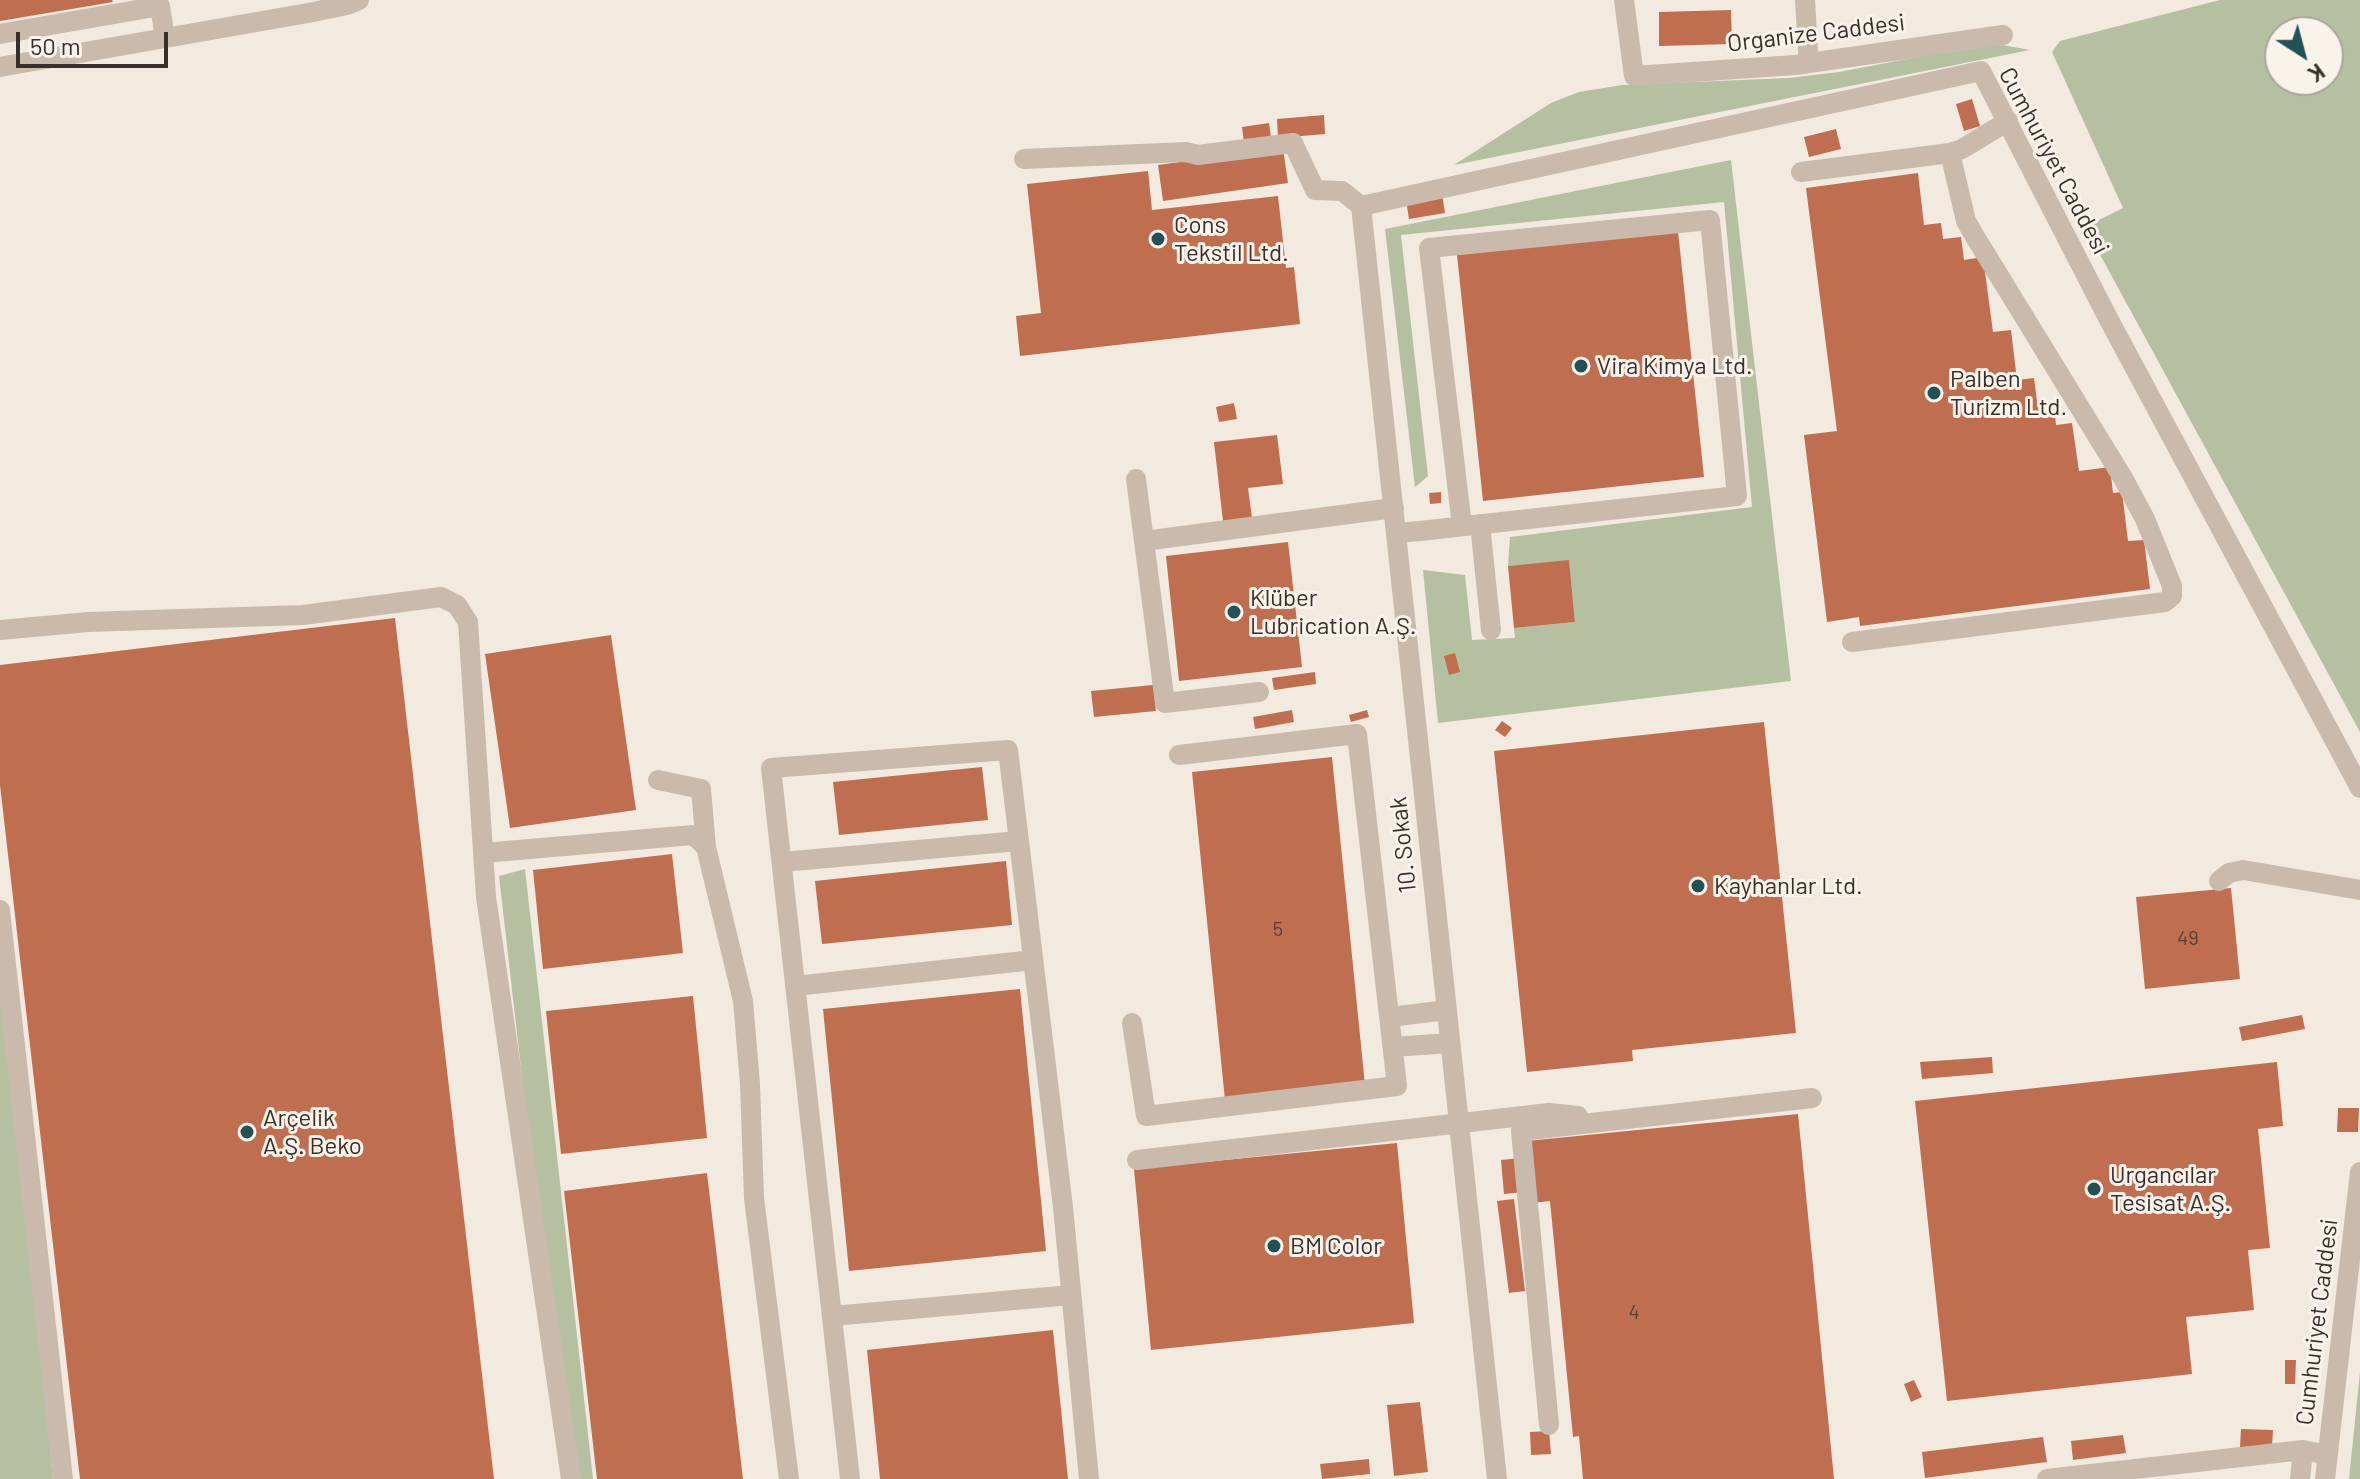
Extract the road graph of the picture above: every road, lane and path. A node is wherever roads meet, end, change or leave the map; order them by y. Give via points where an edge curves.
1 (359, 0) edge
2 (1624, 0) edge
3 (1805, 0) edge
4 (0, 34) edge
5 (2003, 35) dead end
6 (165, 38) junction
7 (1808, 51) dead end
8 (0, 67) edge
9 (2008, 121) junction
10 (1950, 153) junction
11 (1024, 159) dead end
12 (1801, 172) dead end
13 (1361, 206) junction
14 (1136, 479) dead end
15 (1394, 508) junction
16 (1471, 525) junction
17 (1396, 533) junction
18 (1144, 541) junction
19 (0, 630) edge
20 (1491, 630) dead end
21 (1852, 642) dead end
22 (1259, 692) dead end
23 (1179, 755) dead end
24 (658, 780) dead end
25 (2360, 788) edge
26 (1019, 841) junction
27 (706, 847) junction
28 (483, 853) junction
29 (782, 862) junction
30 (2219, 881) dead end
31 (2360, 890) edge
32 (0, 910) edge
33 (1033, 960) junction
34 (795, 986) junction
35 (1447, 1010) junction
36 (1390, 1017) junction
37 (1132, 1023) dead end
38 (1450, 1043) junction
39 (1393, 1047) junction
40 (1812, 1098) dead end
41 (1459, 1123) junction
42 (1589, 1124) junction
43 (1137, 1160) dead end
44 (2360, 1172) edge
45 (1071, 1295) junction
46 (832, 1316) junction
47 (1549, 1425) dead end
48 (2303, 1450) junction
49 (2328, 1455) junction
50 (63, 1479) edge
51 (571, 1479) edge
52 (789, 1479) edge
53 (850, 1479) edge
54 (1089, 1479) edge
55 (1497, 1479) edge
56 (2047, 1479) edge
57 (2300, 1479) edge
58 (2325, 1479) edge

1 - 6 street
2 - 5 street, Organize Caddesi via 1634,76 1795,65
3 - 7 street
4 - 6 street via 160,6
6 - 8 street
9 - 10 street
9 - 13 street, Cumhuriyet Caddesi via 1981,71
9 - 25 street, Cumhuriyet Caddesi
10 - 12 street
10 - 21 street via 1966,221 2130,491 2163,562 2172,596 2165,602
11 - 13 street via 1198,155 1293,143 1315,190 1342,191
13 - 15 street, 10. Sokak
14 - 18 street
15 - 17 street, 10. Sokak
15 - 18 street
16 - 16 street via 1737,496 1710,220 1429,248
16 - 17 street
16 - 20 street
17 - 35 street, 10. Sokak
18 - 22 street via 1165,703
19 - 28 street via 303,615 441,597 457,605 468,622
23 - 36 street via 1357,734
24 - 27 street via 701,789
26 - 29 street
26 - 29 street via 1008,750 771,768
26 - 33 street
27 - 28 street via 693,835
27 - 52 street via 743,1001 754,1198
28 - 51 street
29 - 34 street
30 - 31 street via 2243,870
32 - 50 street
33 - 34 street
33 - 45 street
34 - 46 street
35 - 36 street
35 - 38 street, 10. Sokak
36 - 39 street
37 - 39 street via 1146,1116 1397,1086
38 - 39 street
38 - 41 street, 10. Sokak
40 - 42 street
41 - 42 street via 1549,1113 1580,1116
41 - 43 street
41 - 55 street, 10. Sokak
42 - 47 street via 1521,1131
44 - 49 street, Cumhuriyet Caddesi
45 - 46 street
45 - 54 street
46 - 53 street
48 - 49 street
48 - 56 street
48 - 57 street
49 - 58 street, Cumhuriyet Caddesi

